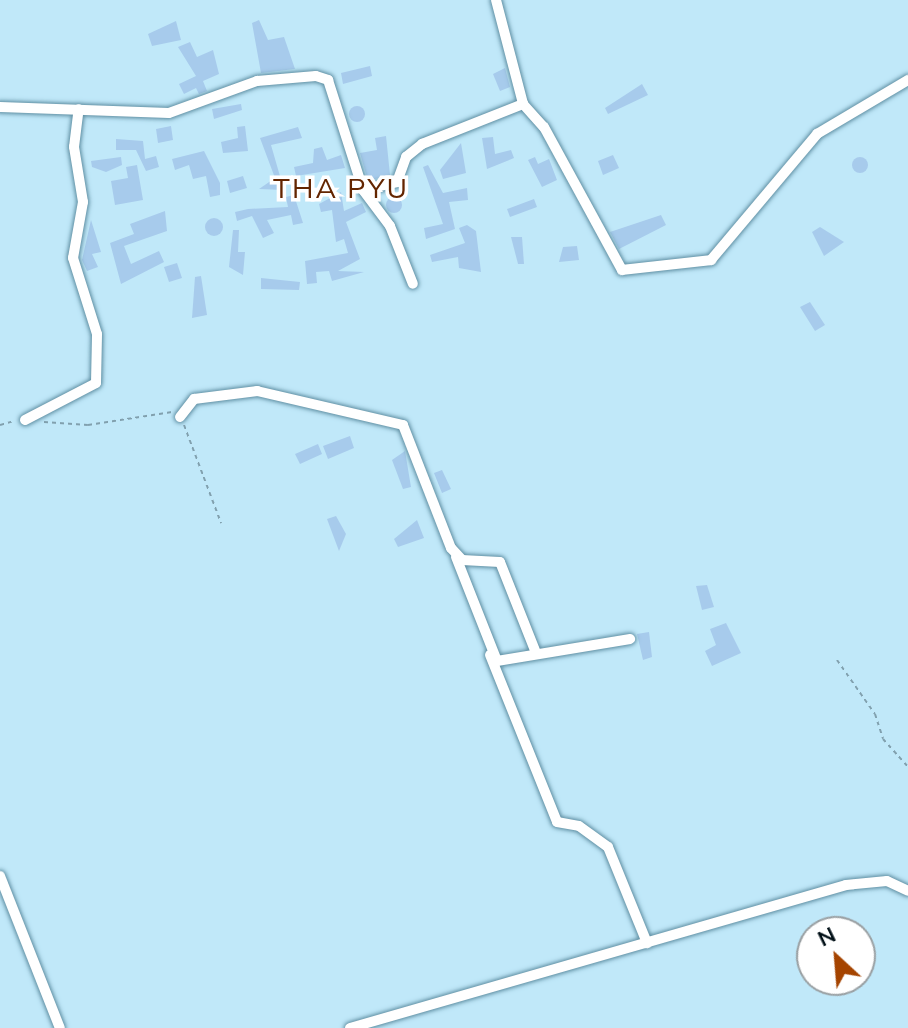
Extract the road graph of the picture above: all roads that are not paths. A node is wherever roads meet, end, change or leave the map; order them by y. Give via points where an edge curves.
1 (496, 0) edge
2 (908, 80) edge
3 (523, 104) junction
4 (0, 107) edge
5 (79, 109) junction
6 (363, 190) junction
7 (413, 284) dead end
8 (180, 417) road end
9 (25, 420) road end
10 (456, 557) junction
11 (630, 639) dead end
12 (536, 653) junction
13 (490, 655) junction
14 (0, 876) edge
15 (908, 891) edge
16 (647, 943) junction
17 (60, 1028) edge
18 (350, 1028) edge

1 - 3 street
2 - 3 street via 817,134 711,260 673,260 644,272 622,270 603,247 544,127
3 - 6 street via 422,144 406,157 397,182
4 - 5 street
5 - 6 street via 169,113 257,81 316,76 328,80
5 - 9 street via 73,138 83,202 73,258 98,343 96,383
6 - 7 street via 390,226
8 - 10 street via 194,399 257,391 403,425
10 - 12 street via 500,562
10 - 13 street
11 - 12 street
12 - 13 street via 497,661
13 - 16 street via 557,822 579,826 608,847
14 - 17 street
15 - 16 street via 887,881 846,885
16 - 18 street

